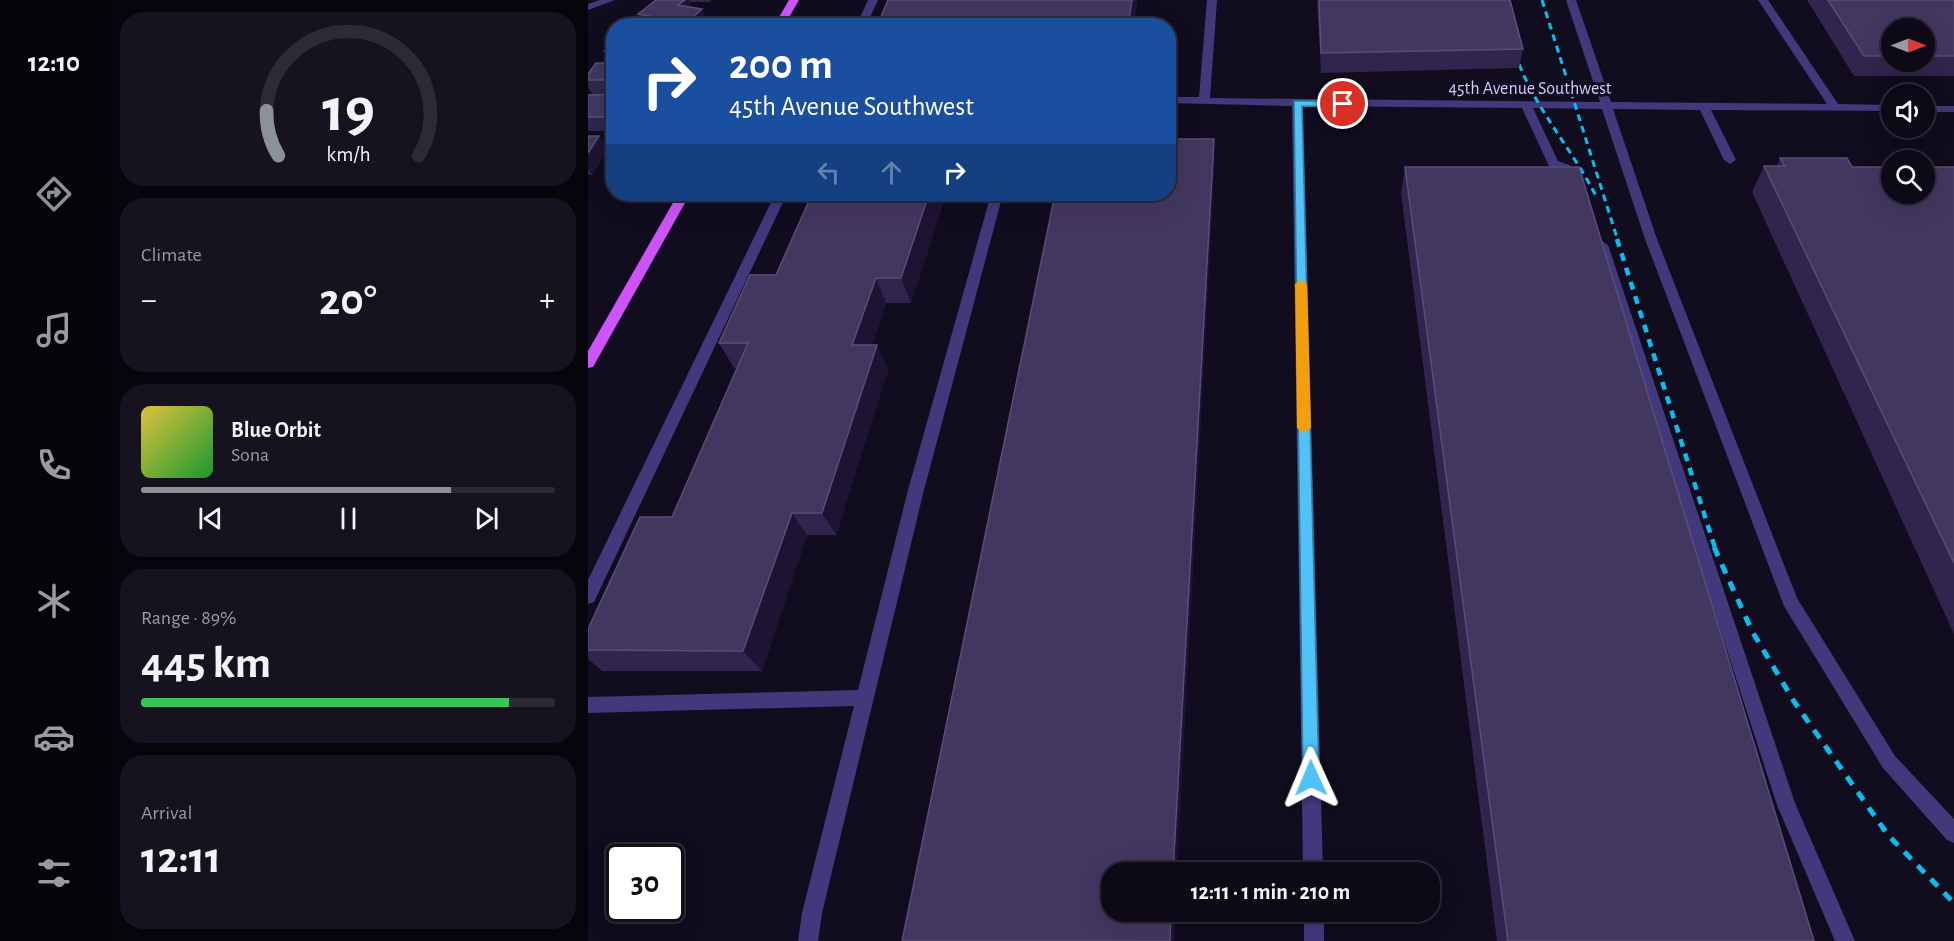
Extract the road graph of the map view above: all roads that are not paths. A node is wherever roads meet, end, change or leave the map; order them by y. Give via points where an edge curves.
1 (610, 0) edge
2 (794, 0) edge
3 (873, 0) edge
4 (1212, 0) edge
5 (1571, 0) edge
6 (1763, 0) edge
7 (588, 7) edge
8 (784, 18) edge
9 (865, 18) edge
10 (1176, 100) edge
11 (1204, 101) junction
12 (1297, 104) junction
13 (1526, 105) junction
14 (1606, 106) junction
15 (1704, 107) junction
16 (1835, 108) junction
17 (1881, 108) edge
18 (1935, 109) edge
19 (1954, 109) edge
20 (1730, 160) dead end
21 (1584, 188) edge
22 (680, 201) edge
23 (778, 201) edge
24 (995, 201) edge
25 (1597, 228) edge
26 (588, 363) edge
27 (588, 597) edge
28 (865, 698) junction
29 (588, 705) edge
30 (1954, 833) edge
31 (1313, 862) edge
32 (1314, 922) edge
33 (808, 941) edge
34 (1314, 941) edge
35 (1845, 941) edge

1 - 7 street
2 - 8 main road
3 - 9 street
4 - 11 street
5 - 14 street
6 - 16 street
10 - 11 street, 45th Avenue Southwest
11 - 12 street, 45th Avenue Southwest
12 - 13 street, 45th Avenue Southwest
12 - 31 street
13 - 14 street, 45th Avenue Southwest
13 - 21 street via 1553,163 1576,176
14 - 15 street, 45th Avenue Southwest
14 - 30 street via 1651,239 1790,601 1889,762
15 - 16 street, 45th Avenue Southwest
15 - 20 street
16 - 17 street, 45th Avenue Southwest
18 - 19 street
22 - 26 main road
23 - 27 street
24 - 28 street via 916,490
25 - 35 street via 1786,805
28 - 29 street
28 - 33 street
32 - 34 street

